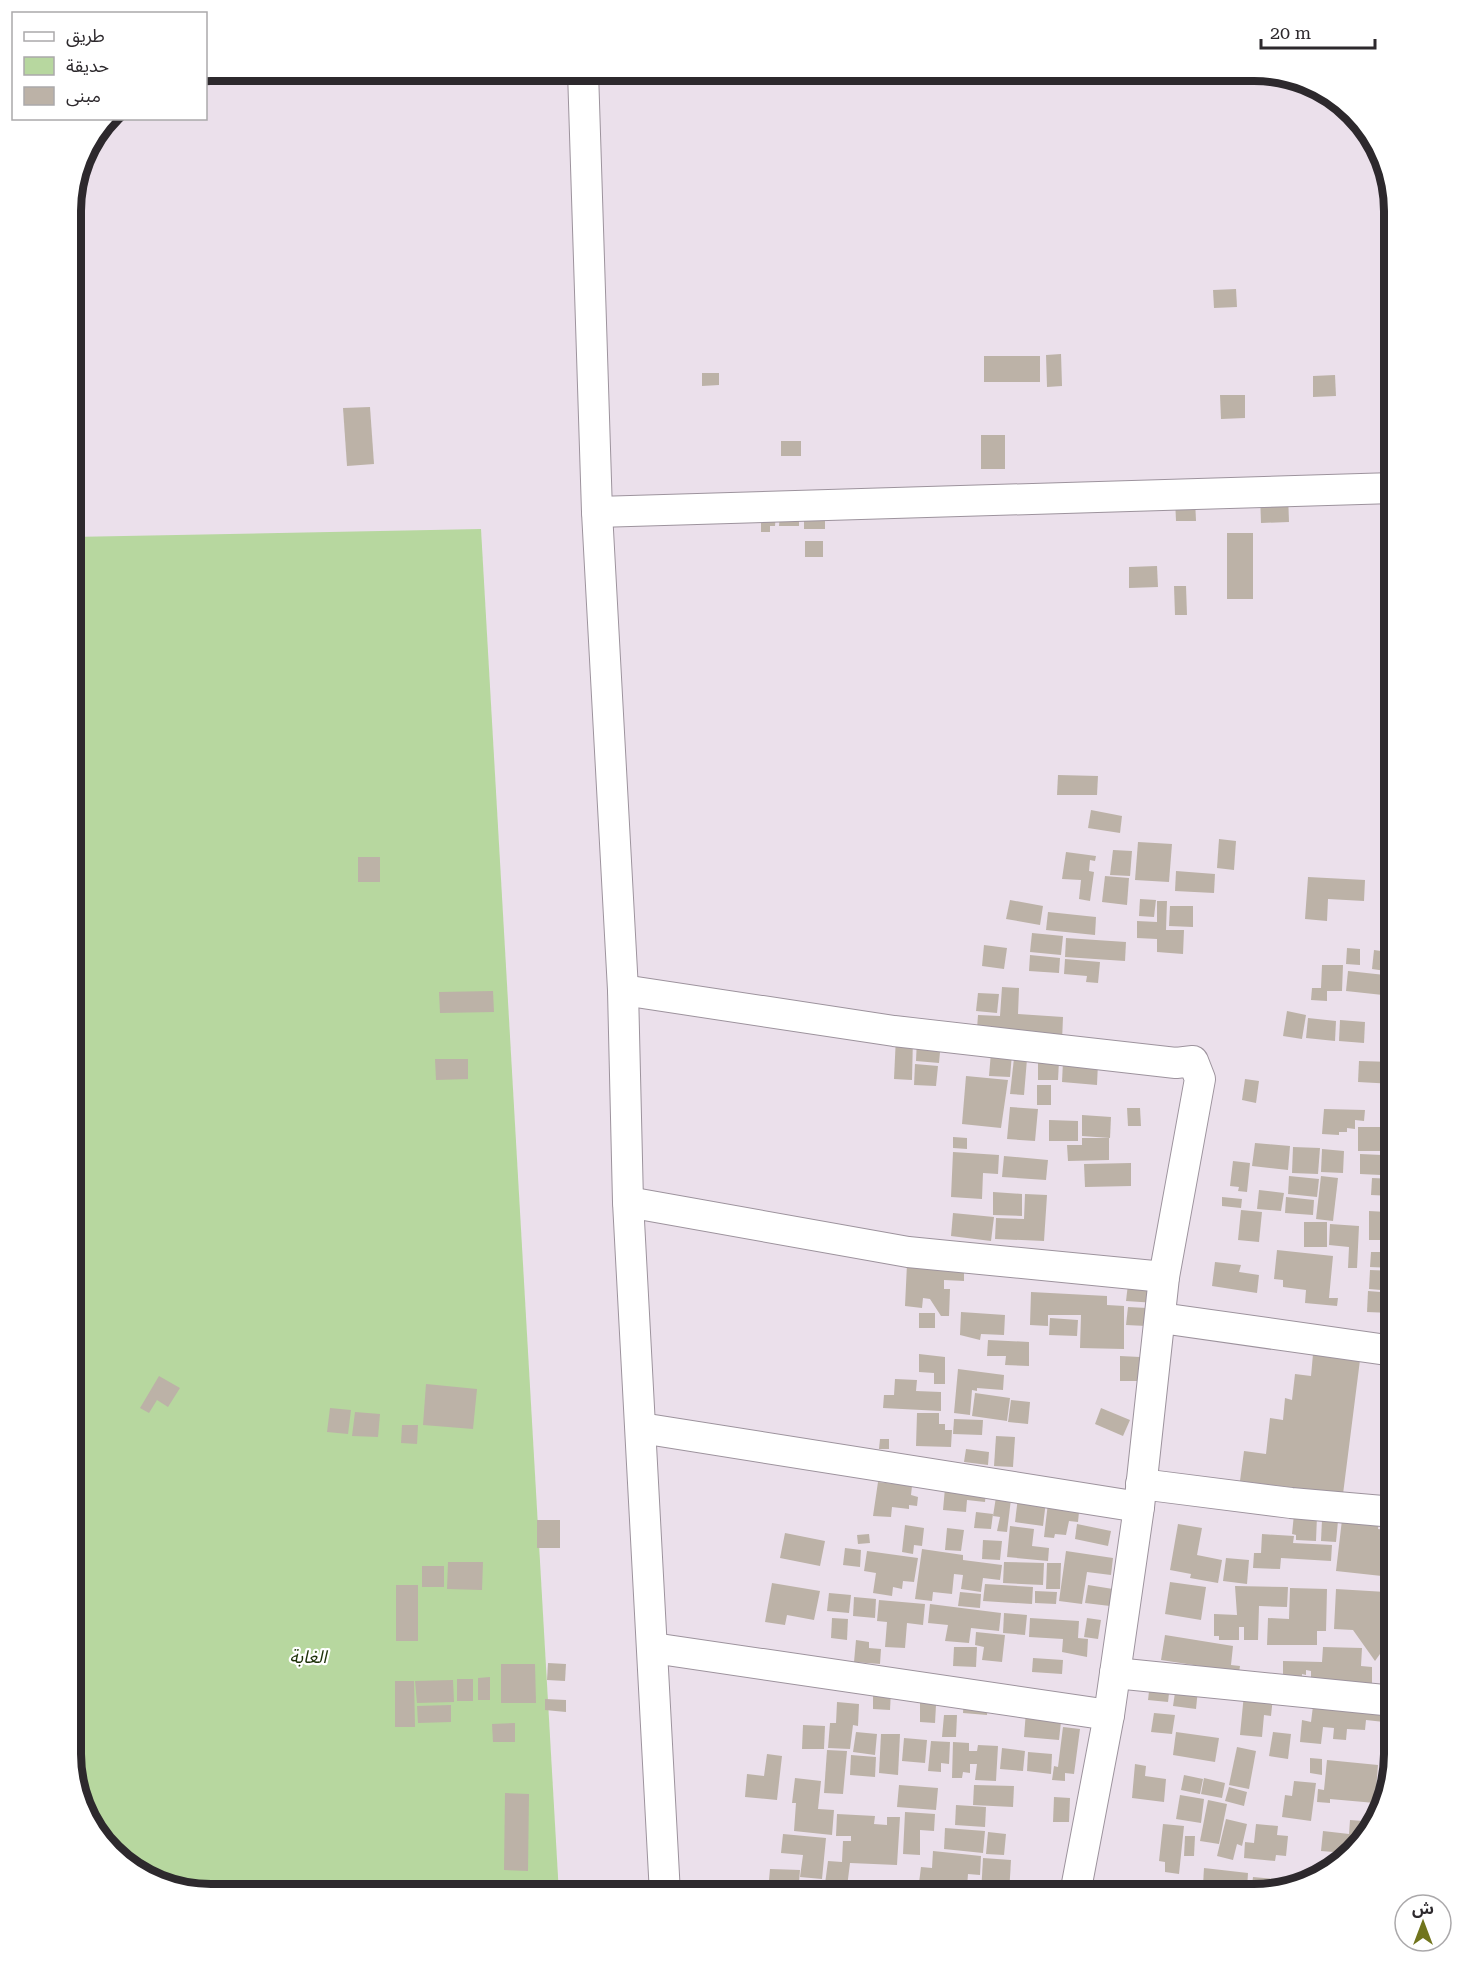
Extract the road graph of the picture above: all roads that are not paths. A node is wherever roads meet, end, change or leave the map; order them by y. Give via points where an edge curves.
1 (583, 81) edge
2 (1384, 488) edge
3 (597, 512) junction
4 (623, 990) junction
5 (628, 1202) junction
6 (1164, 1277) junction
7 (1161, 1318) junction
8 (1384, 1349) edge
9 (641, 1428) junction
10 (1140, 1496) junction
11 (1384, 1511) edge
12 (653, 1648) junction
13 (1115, 1673) junction
14 (1384, 1700) edge
15 (1109, 1715) junction
16 (665, 1884) edge
17 (1077, 1884) edge

1 - 3 street
2 - 3 street
3 - 4 street
4 - 5 street
4 - 6 street via 894,1031 1176,1063 1193,1061 1200,1079
5 - 6 street via 908,1252
5 - 9 street
6 - 7 street
7 - 8 street
7 - 10 street
9 - 10 street
9 - 12 street
10 - 11 street
10 - 13 street
12 - 15 street
12 - 16 street
13 - 14 street
13 - 15 street
15 - 17 street

